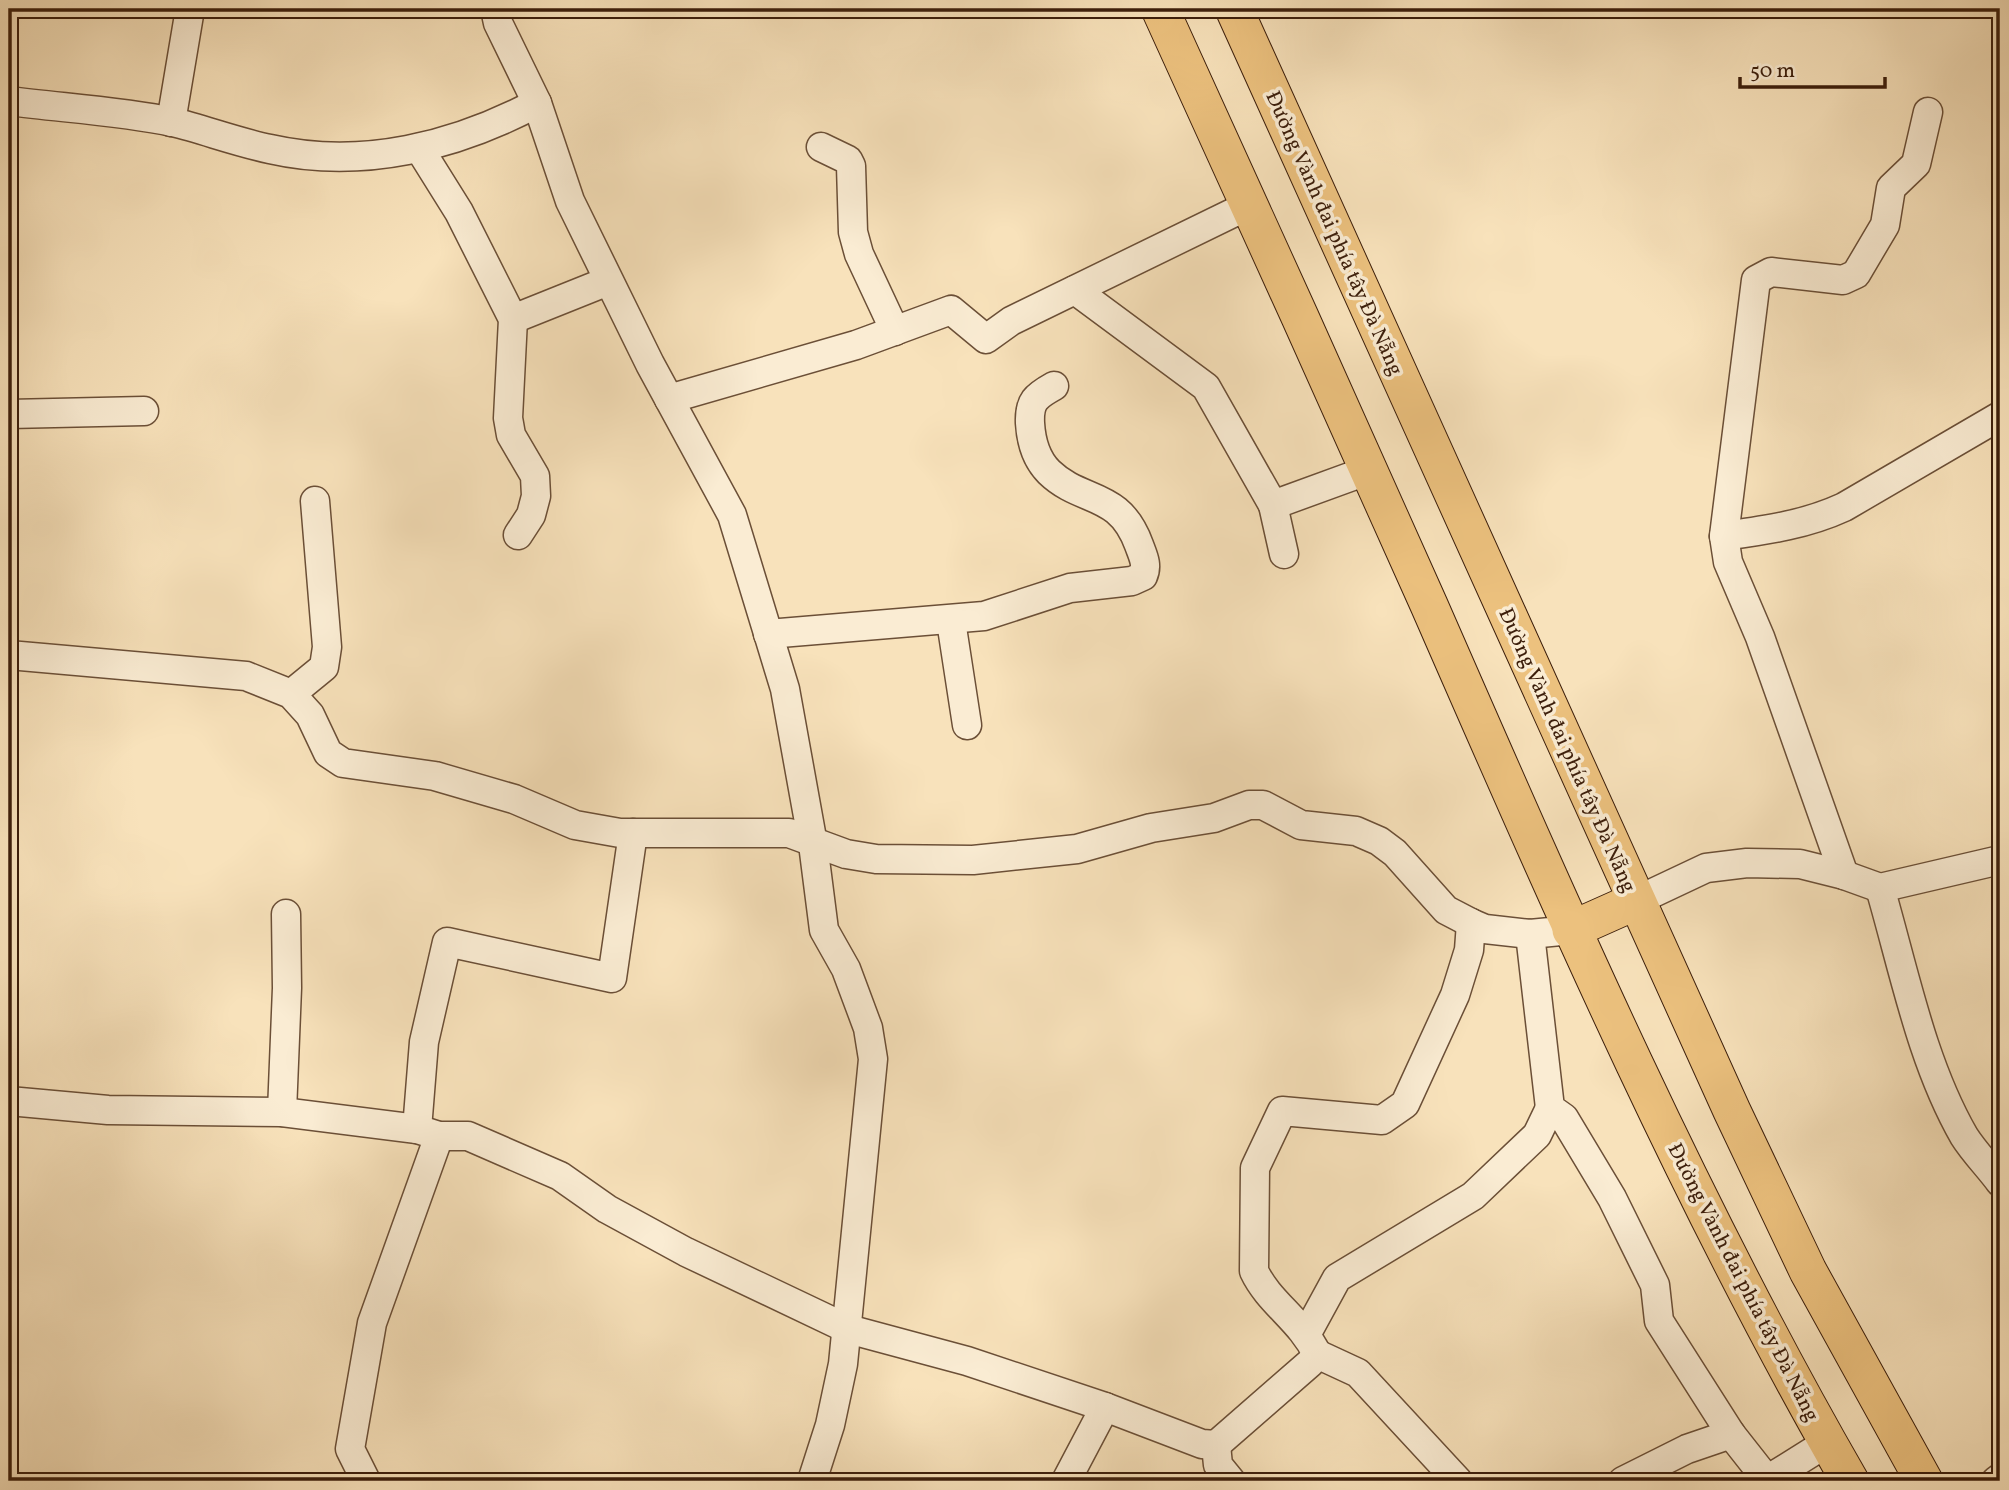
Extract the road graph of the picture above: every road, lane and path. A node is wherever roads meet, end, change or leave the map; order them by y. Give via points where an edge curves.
1 (190, 9) edge
2 (495, 9) edge
3 (1160, 9) edge
4 (1234, 9) edge
5 (9, 102) edge
6 (537, 103) junction
7 (1928, 112) dead end
8 (171, 122) junction
9 (821, 147) dead end
10 (419, 148) junction
11 (1249, 205) junction
12 (608, 281) junction
13 (1075, 290) junction
14 (513, 319) junction
15 (895, 331) junction
16 (1054, 386) dead end
17 (669, 399) junction
18 (144, 411) dead end
19 (9, 414) edge
20 (2000, 416) edge
21 (1369, 470) junction
22 (316, 501) dead end
23 (1273, 505) junction
24 (518, 535) dead end
25 (1724, 536) junction
26 (1284, 554) dead end
27 (951, 621) junction
28 (768, 634) junction
29 (9, 655) edge
30 (292, 694) junction
31 (967, 725) dead end
32 (633, 833) junction
33 (813, 844) junction
34 (2000, 860) edge
35 (1844, 875) junction
36 (1880, 888) junction
37 (1636, 901) junction
38 (286, 914) dead end
39 (1471, 923) junction
40 (1571, 930) junction
41 (1530, 934) junction
42 (9, 1101) edge
43 (1550, 1108) junction
44 (282, 1112) junction
45 (428, 1133) junction
46 (2000, 1182) edge
47 (848, 1329) junction
48 (1312, 1343) junction
49 (1105, 1407) junction
50 (1731, 1434) junction
51 (1828, 1442) junction
52 (1216, 1445) junction
53 (2000, 1478) edge
54 (366, 1481) edge
55 (812, 1481) edge
56 (1066, 1481) edge
57 (1231, 1481) edge
58 (1458, 1481) edge
59 (1623, 1481) edge
60 (1767, 1481) edge
61 (1850, 1481) edge
62 (1924, 1481) edge
63 (1996, 1481) edge

1 - 8 street
2 - 6 street
3 - 11 main road, Đường Vành đai phía tây Đà Nẵng
4 - 37 main road, Đường Vành đai phía tây Đà Nẵng
5 - 8 street
6 - 10 street via 497,125
6 - 12 street via 570,201
7 - 25 street via 1916,164 1891,188 1885,225 1856,274 1843,280 1771,272 1756,280
8 - 10 street via 272,150 310,155 360,156
9 - 15 street via 851,166 852,232
10 - 14 street via 459,212
11 - 13 street
11 - 21 main road, Đường Vành đai phía tây Đà Nẵng
12 - 14 street
12 - 17 street
13 - 15 street via 1011,321 986,339 951,310
13 - 23 street via 1206,387
14 - 24 street via 508,418 511,435 535,476 536,496
15 - 17 street
16 - 27 street via 1034,397 1029,409 1035,450 1061,482 1103,500 1126,519 1146,570 1132,581 1070,588 984,616
17 - 28 street via 732,515
18 - 19 street
20 - 25 street via 1818,519
21 - 23 street
21 - 40 main road, Đường Vành đai phía tây Đà Nẵng
22 - 30 street via 327,647 324,667
23 - 26 street
25 - 35 street via 1728,562 1760,636
27 - 28 street
27 - 31 street
28 - 33 street via 785,689
29 - 30 street via 246,676
30 - 32 street via 310,715 328,753 342,763 435,776 514,799 575,825
32 - 33 street via 789,833
32 - 45 street via 612,978 447,943 424,1042
33 - 39 street via 876,859 973,860 1077,849 1263,805 1301,825 1356,831 1379,841 1446,909
33 - 47 street via 824,930 846,969 868,1028 873,1059
34 - 36 street
35 - 36 street
35 - 37 street via 1800,864 1706,868
36 - 46 street via 1912,1000 1954,1115 1966,1139
37 - 40 main road
37 - 62 main road, Đường Vành đai phía tây Đà Nẵng via 1808,1271
38 - 44 street
39 - 41 street
39 - 48 street via 1469,950 1455,995 1405,1104 1382,1120 1282,1111 1255,1168 1254,1271
40 - 41 street
40 - 51 main road, Đường Vành đai phía tây Đà Nẵng via 1732,1267
41 - 43 street
42 - 44 street via 108,1110
43 - 48 street via 1537,1135 1473,1196 1338,1278
43 - 50 street via 1564,1118 1601,1177 1655,1285 1660,1321
44 - 45 street
45 - 47 street via 467,1136 561,1176 607,1209 686,1252
45 - 54 street via 372,1323 349,1449
47 - 49 street via 967,1361
47 - 55 street via 830,1425
48 - 52 street via 1310,1363
48 - 58 street via 1358,1373
49 - 52 street via 1186,1440
49 - 56 street
50 - 59 street via 1687,1449
50 - 60 street
51 - 60 street
51 - 61 main road, Đường Vành đai phía tây Đà Nẵng
52 - 57 street via 1218,1465
53 - 63 street

